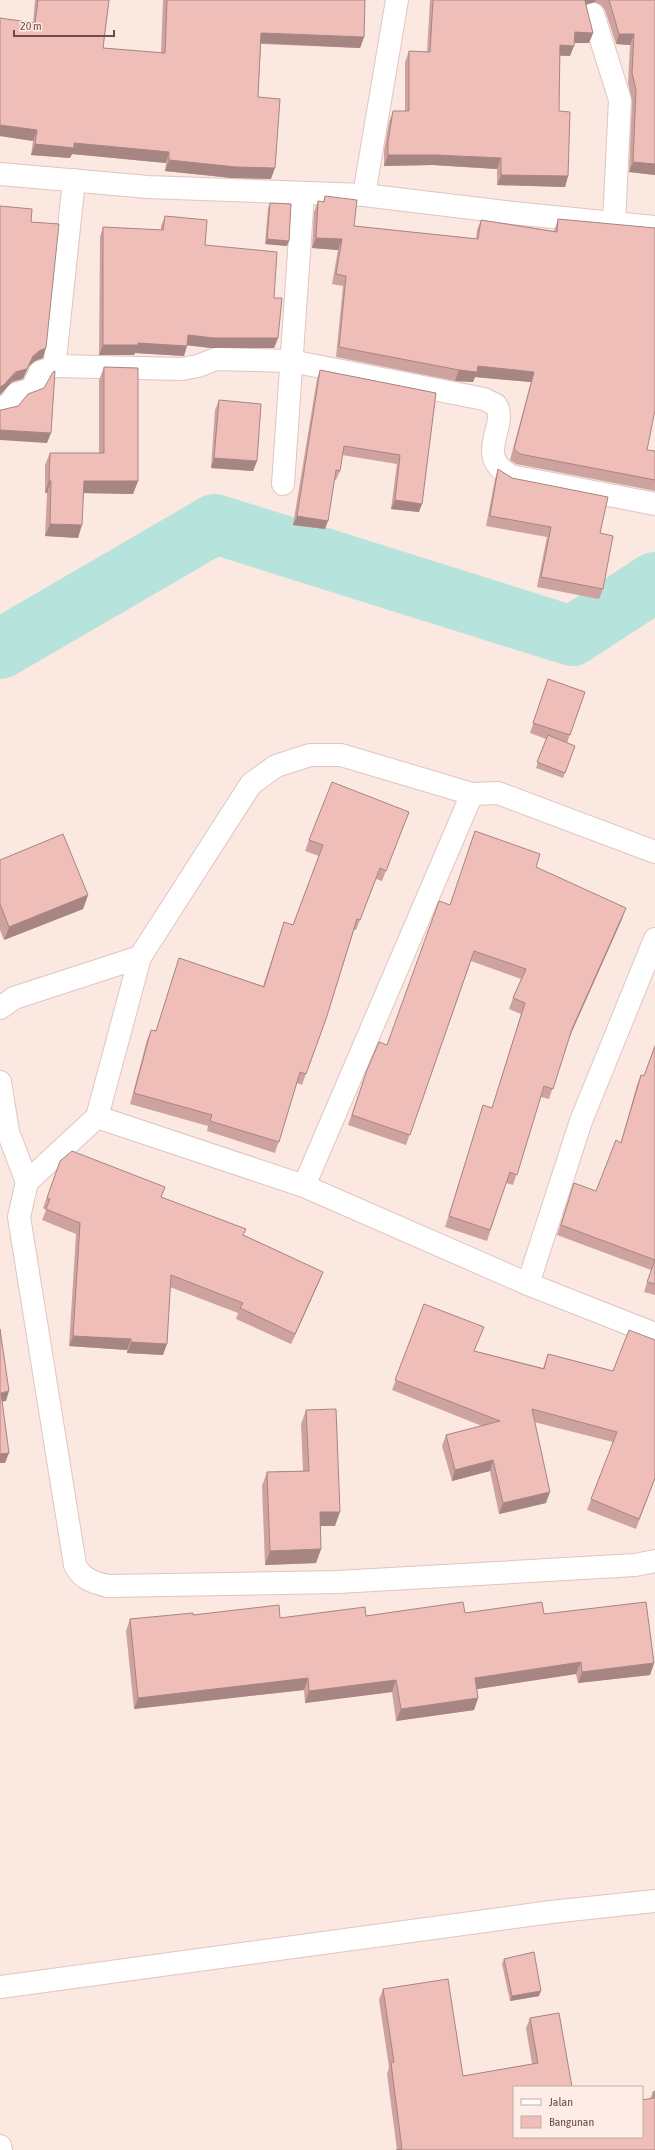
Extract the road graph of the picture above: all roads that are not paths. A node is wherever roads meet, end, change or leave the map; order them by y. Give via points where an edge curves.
1 (397, 0) edge
2 (593, 14) dead end
3 (0, 174) edge
4 (74, 180) junction
5 (303, 194) junction
6 (364, 195) junction
7 (614, 223) junction
8 (655, 227) edge
9 (292, 361) junction
10 (56, 366) junction
11 (0, 408) edge
12 (283, 484) dead end
13 (655, 504) edge
14 (472, 794) junction
15 (655, 852) edge
16 (655, 939) edge
17 (140, 957) junction
18 (0, 1008) edge
19 (0, 1082) edge
20 (97, 1117) junction
21 (27, 1182) junction
22 (304, 1186) junction
23 (528, 1284) junction
24 (655, 1334) edge
25 (655, 1561) edge
26 (655, 1901) edge
27 (0, 1987) edge
28 (0, 2146) edge
29 (1, 2150) edge

1 - 6 street
2 - 7 street via 620,100
3 - 4 street
4 - 5 street via 148,187
4 - 10 street
5 - 6 street
5 - 9 street
6 - 7 street
7 - 8 street
9 - 10 street via 216,359 182,369
9 - 12 street
9 - 13 street via 492,402 500,413 492,448 498,464 505,473
10 - 11 street via 40,372 32,389 16,394 10,404
14 - 15 street via 498,793
14 - 17 street via 341,755 310,755 276,766 251,784
14 - 22 street
16 - 23 street via 581,1121
17 - 18 street via 14,998
17 - 20 street
19 - 21 street via 8,1132
20 - 21 street
20 - 22 street
21 - 25 street via 19,1217 75,1565 88,1581 108,1586 338,1582 635,1565
22 - 23 street
23 - 24 street
26 - 27 street
28 - 29 street

